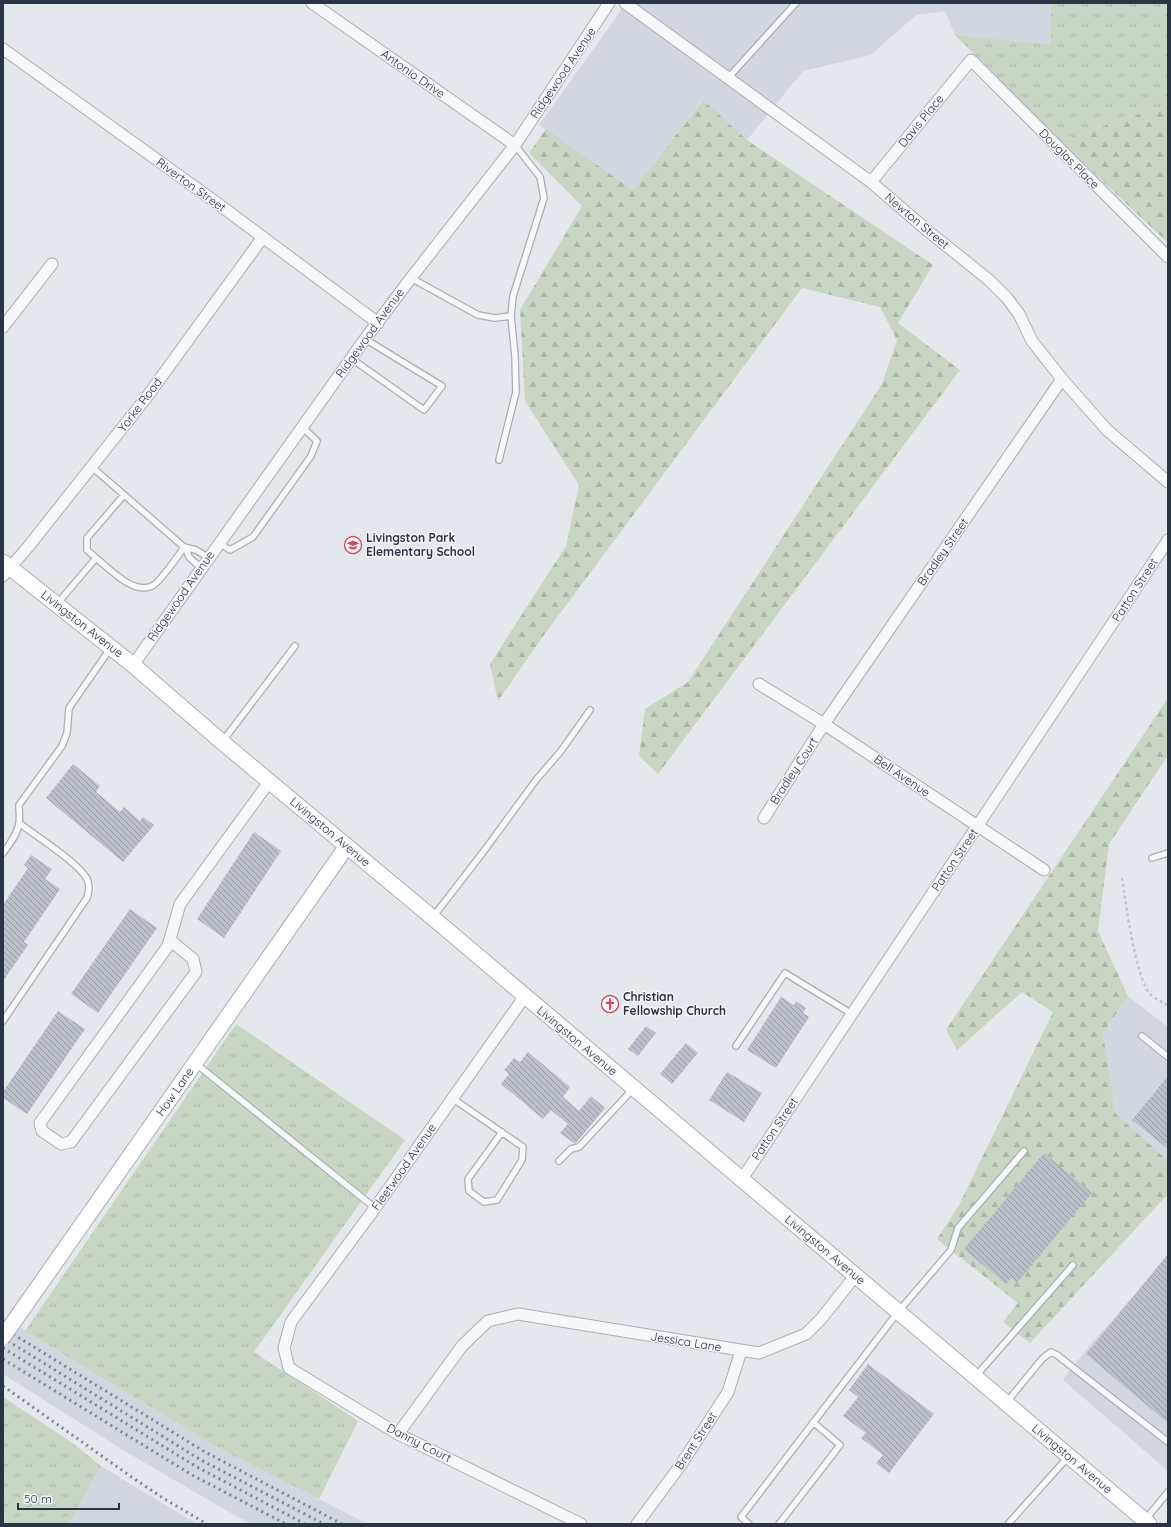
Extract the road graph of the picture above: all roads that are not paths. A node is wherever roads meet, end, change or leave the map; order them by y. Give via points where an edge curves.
1 (312, 3) edge
2 (609, 3) edge
3 (625, 3) edge
4 (796, 3) edge
5 (3, 49) edge
6 (971, 60) joint
7 (728, 78) junction
8 (515, 145) junction
9 (871, 182) junction
10 (263, 237) junction
11 (1168, 257) edge
12 (52, 264) dead end
13 (411, 278) junction
14 (511, 316) junction
15 (378, 323) junction
16 (3, 327) edge
17 (365, 339) junction
18 (352, 359) junction
19 (1062, 379) junction
20 (302, 427) junction
21 (499, 460) dead end
22 (92, 467) junction
23 (1168, 482) edge
24 (124, 495) junction
25 (1168, 540) edge
26 (219, 543) junction
27 (185, 548) junction
28 (96, 558) junction
29 (209, 558) junction
30 (6, 569) edge
31 (202, 569) junction
32 (57, 604) junction
33 (295, 646) dead end
34 (111, 647) junction
35 (133, 665) junction
36 (758, 684) dead end
37 (590, 710) dead end
38 (824, 724) junction
39 (222, 742) junction
40 (269, 782) junction
41 (764, 818) dead end
42 (19, 823) junction
43 (978, 826) junction
44 (347, 846) junction
45 (3, 853) edge
46 (1168, 853) edge
47 (1152, 858) dead end
48 (1044, 870) dead end
49 (433, 918) junction
50 (170, 940) junction
51 (525, 996) junction
52 (852, 1014) junction
53 (3, 1021) edge
54 (1142, 1036) dead end
55 (736, 1046) dead end
56 (1168, 1057) edge
57 (195, 1063) junction
58 (634, 1088) junction
59 (452, 1098) junction
60 (502, 1132) junction
61 (1024, 1151) dead end
62 (559, 1161) dead end
63 (742, 1180) junction
64 (375, 1208) junction
65 (1073, 1265) dead end
66 (855, 1276) junction
67 (898, 1312) junction
68 (3, 1337) edge
69 (287, 1338) joint
70 (740, 1351) junction
71 (975, 1377) junction
72 (1006, 1403) junction
73 (813, 1422) junction
74 (398, 1434) junction
75 (1168, 1442) edge
76 (1069, 1456) junction
77 (1168, 1492) edge
78 (1147, 1522) edge
79 (581, 1524) edge
80 (637, 1524) edge
81 (749, 1524) edge
82 (779, 1524) edge
83 (1008, 1524) edge

1 - 8 street, Antonio Drive
2 - 8 street, Ridgewood Avenue
3 - 7 street, Newton Street
4 - 7 lane
5 - 10 street, Riverton Street
6 - 9 street, Davis Place
6 - 11 street, Douglas Place
7 - 9 street, Newton Street
8 - 13 street, Ridgewood Avenue
8 - 14 lane via 540,177 544,198 513,296
9 - 19 street, Newton Street via 990,280 1019,314 1032,340
10 - 15 street, Riverton Street
10 - 22 street, Yorke Road via 146,398
12 - 16 street
13 - 14 lane via 478,315 495,318
13 - 15 street, Ridgewood Avenue
14 - 21 lane via 516,392
15 - 17 street, Ridgewood Avenue
17 - 18 street, Ridgewood Avenue
17 - 18 lane via 442,386 424,410
18 - 20 street, Ridgewood Avenue
19 - 23 street, Newton Street via 1107,430
19 - 38 street, Bradley Street
20 - 26 street, Ridgewood Avenue
20 - 26 lane via 317,441 311,456 281,499 253,537 230,550
22 - 24 lane
22 - 30 street, Yorke Road
24 - 27 lane
24 - 28 lane via 87,538 87,550
25 - 43 street, Patton Street
26 - 29 street, Ridgewood Avenue
27 - 28 lane via 153,586 143,588 129,585
27 - 29 lane via 196,550
27 - 31 lane via 189,557
28 - 32 lane
29 - 31 street, Ridgewood Avenue
30 - 32 main road, Livingston Avenue
31 - 35 street, Ridgewood Avenue
32 - 34 main road, Livingston Avenue
33 - 39 lane
34 - 35 main road, Livingston Avenue
34 - 42 lane via 68,708 67,733 62,746 20,805
35 - 39 main road, Livingston Avenue
36 - 38 street, Bell Avenue
37 - 49 lane
38 - 41 street, Bradley Court
38 - 43 street, Bell Avenue
39 - 40 main road, Livingston Avenue
40 - 44 main road, Livingston Avenue
40 - 50 street via 180,904
42 - 45 lane via 16,833
42 - 53 lane via 80,869 88,881 89,890 87,898
43 - 48 street, Bell Avenue
43 - 52 street, Patton Street
44 - 49 main road, Livingston Avenue
44 - 57 main road, How Lane
46 - 47 lane
49 - 51 main road, Livingston Avenue
50 - 50 street via 40,1123 42,1131 61,1144 71,1142 196,972 194,959
51 - 58 main road, Livingston Avenue
51 - 59 street, Fleetwood Avenue
52 - 55 lane via 785,973
52 - 63 street, Patton Street
54 - 56 lane
57 - 64 lane
57 - 68 main road, How Lane, bridge
58 - 62 lane via 579,1147 571,1149
58 - 63 main road, Livingston Avenue
59 - 60 lane
59 - 64 street, Fleetwood Avenue
60 - 60 lane via 468,1179 469,1191 484,1202 497,1200 522,1160 523,1147
61 - 67 lane via 958,1228 951,1250
63 - 66 main road, Livingston Avenue
64 - 69 street, Fleetwood Avenue via 291,1322
65 - 71 lane
66 - 67 main road, Livingston Avenue
66 - 70 street, Jessica Lane via 822,1319 806,1334 759,1353
67 - 71 main road, Livingston Avenue
67 - 73 lane
69 - 74 street, Danny Court via 284,1348 290,1368
70 - 74 street, Jessica Lane via 518,1314 488,1321 462,1346
70 - 80 street, Brent Street via 728,1392 680,1466
71 - 72 main road, Livingston Avenue
72 - 75 lane via 1042,1358 1051,1352
72 - 76 main road, Livingston Avenue
73 - 81 lane via 741,1516
73 - 82 lane via 840,1445
74 - 79 street, Danny Court
76 - 78 main road, Livingston Avenue
76 - 83 lane
77 - 78 lane

